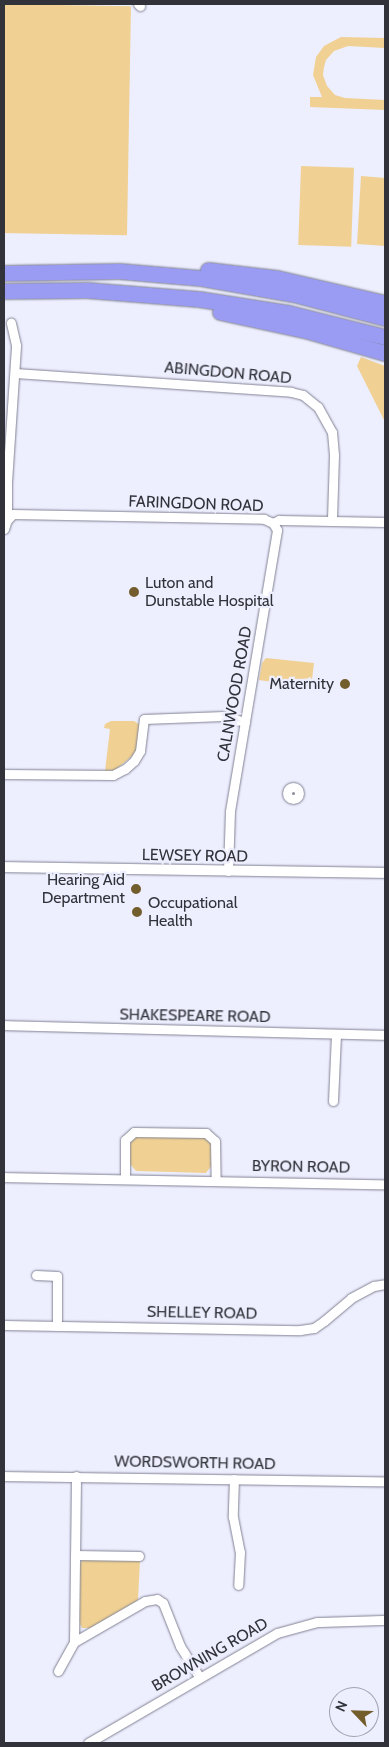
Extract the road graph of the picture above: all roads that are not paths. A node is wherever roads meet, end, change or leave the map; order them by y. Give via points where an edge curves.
1 (119, 271) junction
2 (4, 273) edge
3 (4, 291) edge
4 (95, 291) junction
5 (385, 303) edge
6 (385, 318) edge
7 (11, 324) dead end
8 (385, 337) edge
9 (385, 353) edge
10 (15, 373) junction
11 (7, 520) junction
12 (332, 520) junction
13 (385, 522) edge
14 (274, 523) junction
15 (4, 529) edge
16 (245, 722) junction
17 (4, 774) edge
18 (4, 867) edge
19 (228, 871) junction
20 (385, 873) edge
21 (4, 1026) edge
22 (336, 1035) junction
23 (385, 1035) edge
24 (333, 1101) dead end
25 (4, 1177) edge
26 (125, 1178) junction
27 (216, 1180) junction
28 (385, 1184) edge
29 (36, 1275) dead end
30 (385, 1284) edge
31 (4, 1325) edge
32 (57, 1326) junction
33 (4, 1476) edge
34 (76, 1476) junction
35 (234, 1479) junction
36 (385, 1481) edge
37 (75, 1555) junction
38 (139, 1556) dead end
39 (238, 1585) dead end
40 (385, 1620) edge
41 (74, 1642) junction
42 (58, 1671) dead end
43 (199, 1677) junction
44 (88, 1743) edge

1 - 2 highway
1 - 5 highway via 176,268 230,272 316,286
1 - 6 highway via 201,278 293,294
3 - 4 highway
4 - 8 highway via 199,299 289,313
4 - 9 highway via 217,311
7 - 10 street via 16,345
10 - 11 street
10 - 12 street, ABINGDON ROAD via 303,395 318,407 332,432
11 - 14 street, FARINGDON ROAD via 13,514 264,519
11 - 15 street
12 - 13 street, FARINGDON ROAD
12 - 14 street, FARINGDON ROAD via 279,520
14 - 16 street, CALNWOOD ROAD via 277,530
16 - 17 street via 224,716 144,719 140,751 134,761 113,775
16 - 19 street, CALNWOOD ROAD via 230,811
18 - 19 street, LEWSEY ROAD
19 - 20 street, LEWSEY ROAD
21 - 22 street, SHAKESPEARE ROAD
22 - 23 street, SHAKESPEARE ROAD
22 - 24 street
25 - 26 street, BYRON ROAD
26 - 27 street, BYRON ROAD
26 - 27 street via 125,1140 134,1132 162,1132 206,1133 215,1141
27 - 28 street, BYRON ROAD
29 - 32 street via 57,1276
30 - 32 street, SHELLEY ROAD via 351,1298 319,1324 300,1330
31 - 32 street, SHELLEY ROAD
33 - 34 street, WORDSWORTH ROAD
34 - 35 street, WORDSWORTH ROAD
34 - 37 street
35 - 36 street, WORDSWORTH ROAD
35 - 39 street via 233,1517 240,1552
37 - 38 street
37 - 41 street
40 - 43 street, BROWNING ROAD via 317,1622 277,1633
41 - 42 street
41 - 43 street via 145,1601 157,1599 163,1603 180,1646
43 - 44 street, BROWNING ROAD

